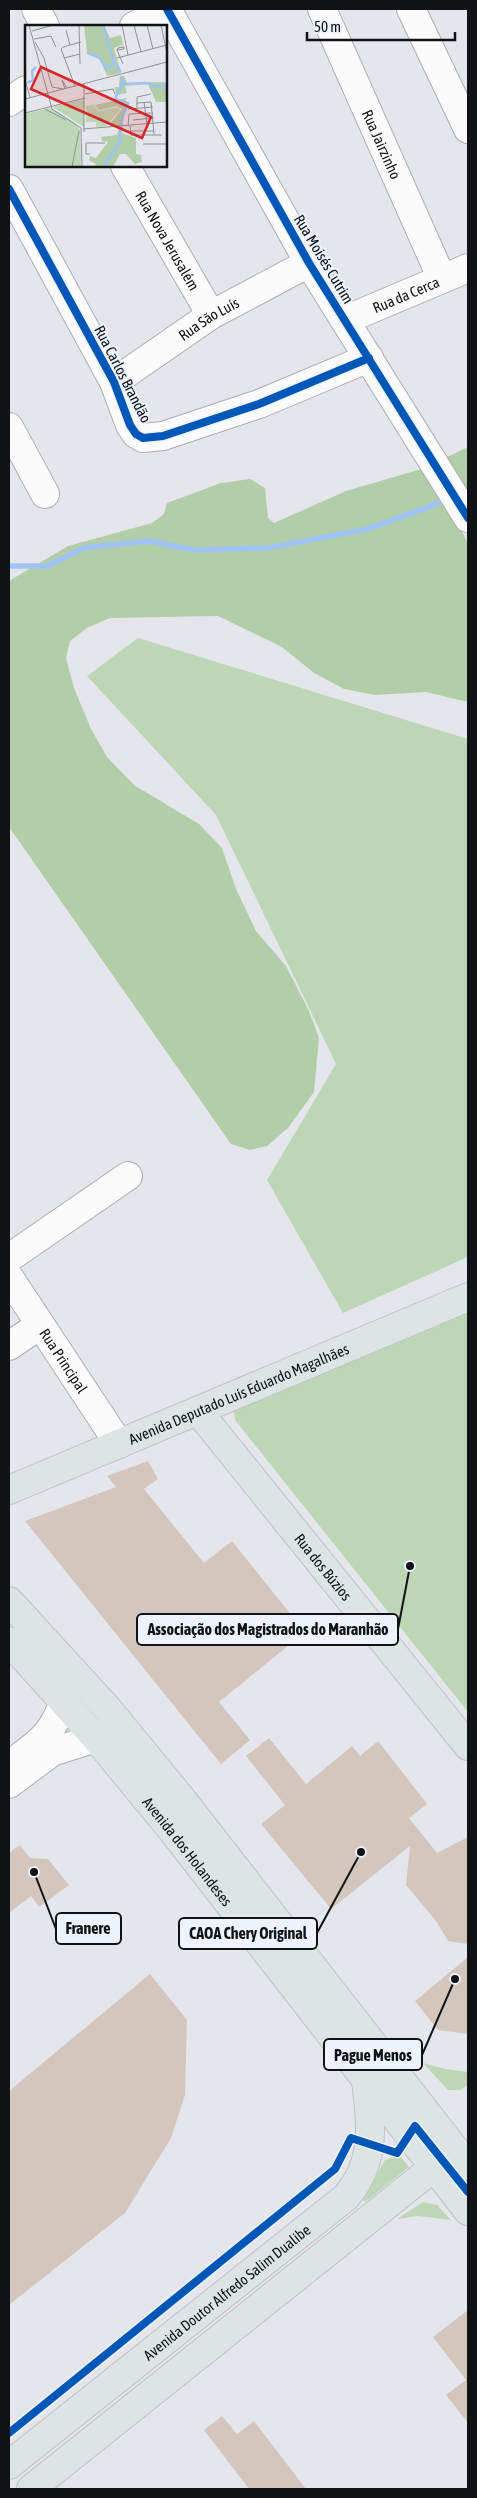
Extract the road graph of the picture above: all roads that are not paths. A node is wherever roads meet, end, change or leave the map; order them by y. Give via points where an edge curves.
1 (36, 9) edge
2 (167, 9) edge
3 (322, 9) edge
4 (411, 9) edge
5 (44, 25) edge
6 (136, 25) edge
7 (25, 91) edge
8 (9, 102) edge
9 (468, 129) edge
10 (126, 168) edge
11 (9, 188) edge
12 (309, 263) junction
13 (468, 268) edge
14 (442, 279) junction
15 (211, 315) junction
16 (345, 320) junction
17 (369, 358) junction
18 (114, 382) junction
19 (9, 427) edge
20 (44, 494) dead end
21 (468, 518) edge
22 (128, 1176) dead end
23 (9, 1258) edge
24 (9, 1277) edge
25 (468, 1296) edge
26 (40, 1325) junction
27 (9, 1346) edge
28 (198, 1411) junction
29 (119, 1444) junction
30 (9, 1490) edge
31 (9, 1601) edge
32 (9, 1641) edge
33 (64, 1701) junction
34 (96, 1738) junction
35 (468, 1746) edge
36 (9, 1766) edge
37 (9, 1784) edge
38 (366, 2080) junction
39 (464, 2152) edge
40 (435, 2168) junction
41 (468, 2211) edge
42 (73, 2414) junction
43 (69, 2460) junction
44 (9, 2464) edge
45 (32, 2489) edge

1 - 5 street
2 - 6 street
2 - 12 street, Rua Moisés Cutrim
3 - 14 street, Rua Jairzinho
4 - 9 street
7 - 8 street
10 - 15 street, Rua Nova Jerusalém
11 - 18 street, Rua Carlos Brandão
12 - 15 street, Rua São Luís
12 - 16 street, Rua Moisés Cutrim
13 - 14 street, Rua da Cerca
14 - 16 street, Rua da Cerca
15 - 18 street, Rua São Luís
16 - 17 street, Rua Moisés Cutrim
17 - 18 street, Rua Carlos Brandão via 259,404 152,438 136,434
17 - 21 street, Rua Moisés Cutrim
19 - 20 street
22 - 23 street
24 - 26 street, Rua Principal
25 - 28 main road, Avenida Deputado Luís Eduardo Magalhães
26 - 27 street
26 - 29 street, Rua Principal
28 - 29 main road, Avenida Deputado Luís Eduardo Magalhães
28 - 35 main road, Rua dos Búzios
29 - 30 main road, Avenida Deputado Luís Eduardo Magalhães
31 - 39 main road, Avenida dos Holandeses via 107,1708
32 - 33 main road, Avenida dos Holandeses
33 - 34 main road, Avenida dos Holandeses
33 - 36 street via 56,1723 43,1739
34 - 37 street via 52,1752
34 - 38 main road, Avenida dos Holandeses
38 - 40 main road, Avenida dos Holandeses
38 - 42 main road, Avenida Doutor Alfredo Salim Dualibe via 370,2144 361,2176 346,2197
39 - 40 main road
40 - 41 main road, Avenida dos Holandeses
40 - 43 main road
42 - 43 main road via 81,2425 82,2438
42 - 44 main road, Avenida Doutor Alfredo Salim Dualibe
43 - 45 main road

